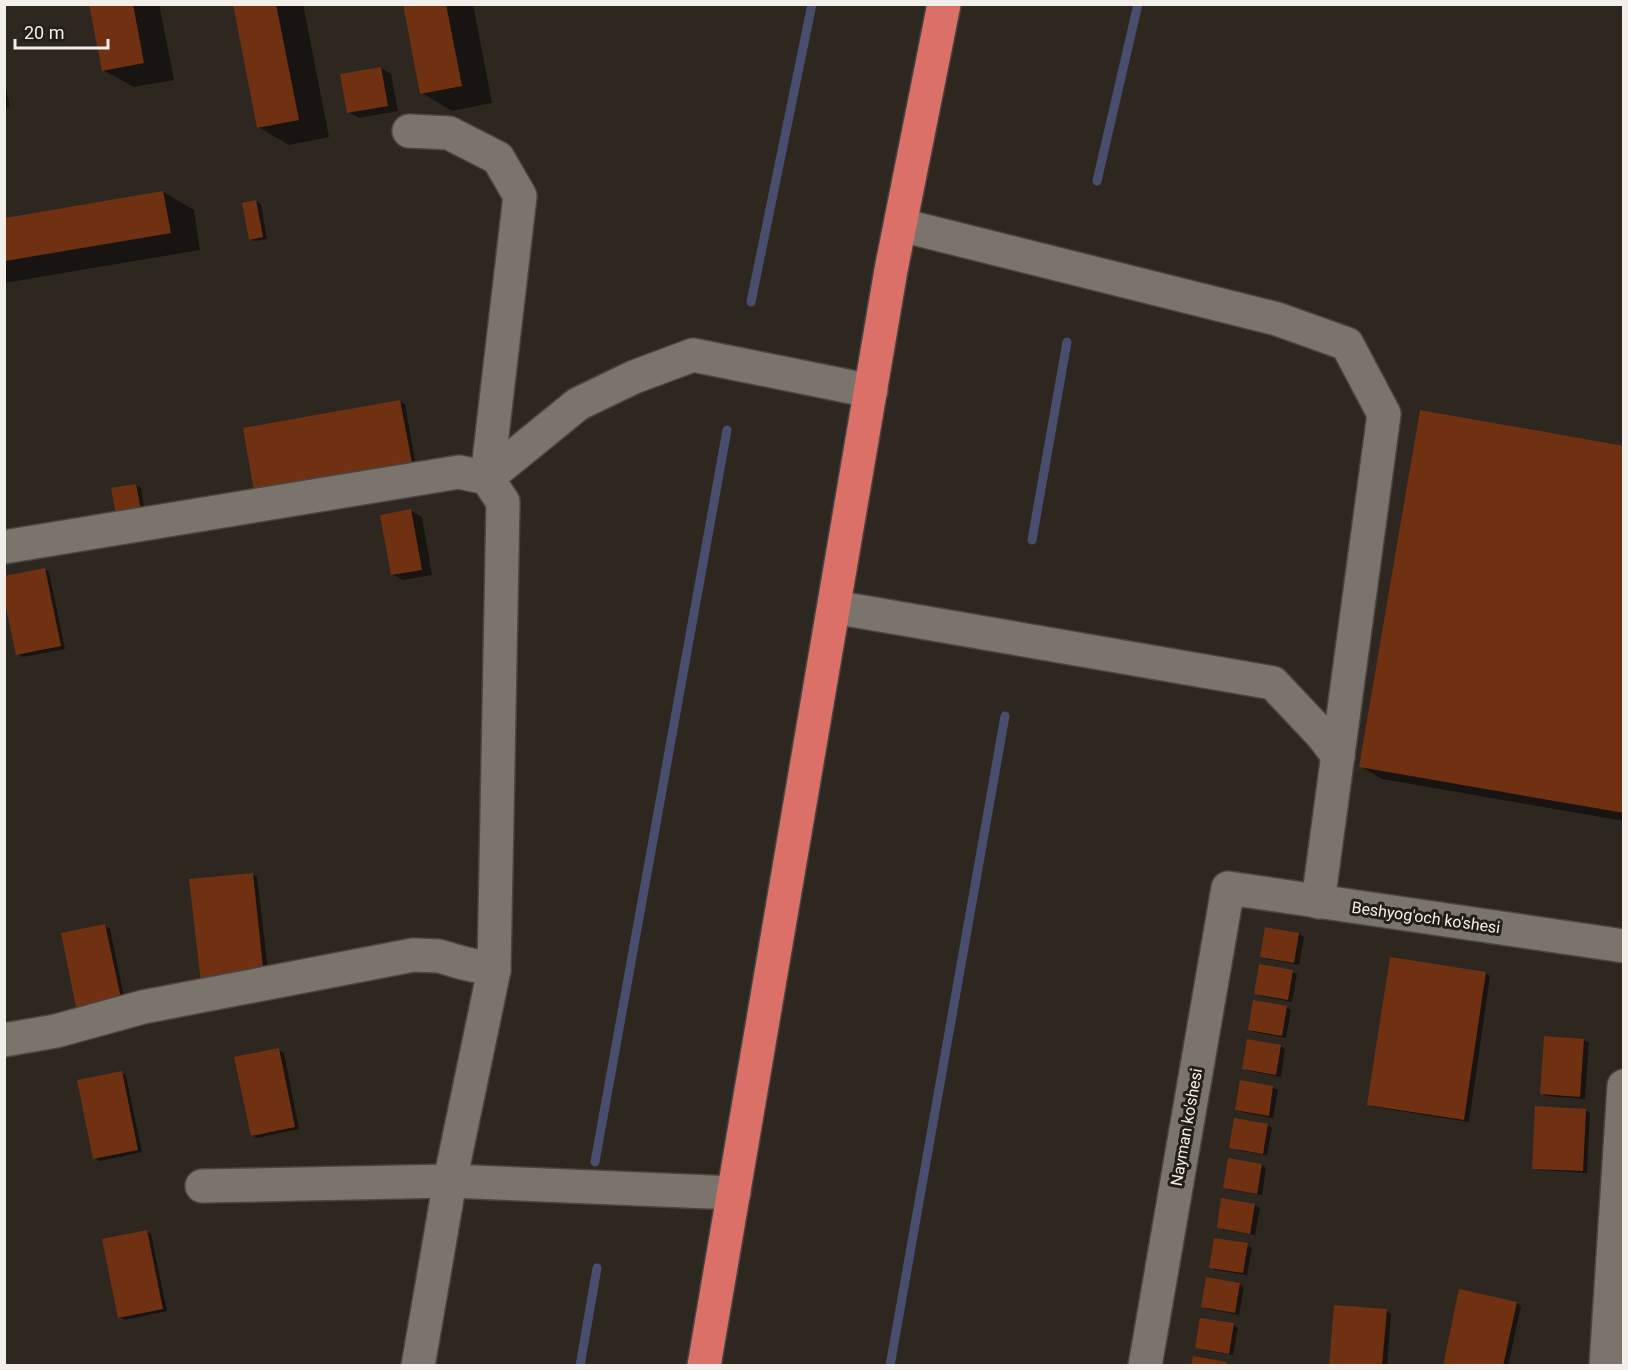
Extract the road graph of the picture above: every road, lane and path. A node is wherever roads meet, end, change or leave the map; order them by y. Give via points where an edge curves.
1 (944, 4) edge
2 (409, 130) dead end
3 (901, 225) junction
4 (871, 391) junction
5 (486, 478) junction
6 (4, 547) edge
7 (834, 607) junction
8 (1338, 756) junction
9 (1228, 888) joint
10 (1318, 902) junction
11 (1623, 946) edge
12 (494, 970) junction
13 (4, 1040) edge
14 (1623, 1086) edge
15 (450, 1181) junction
16 (202, 1186) dead end
17 (734, 1193) junction
18 (418, 1365) edge
19 (704, 1365) edge
20 (1145, 1365) edge
21 (1606, 1365) edge

1 - 3 highway
2 - 5 street via 449,133 498,158 520,196
3 - 4 highway
3 - 8 street via 1277,319 1347,344 1384,414
4 - 5 street via 693,355 578,404
4 - 7 highway
5 - 6 street via 459,472
5 - 12 street via 503,502
7 - 8 street via 1273,683
7 - 17 highway
8 - 10 street
9 - 10 street, Beshyog'och ko'shesi
9 - 20 street, Nayman ko'shesi
10 - 11 street, Beshyog'och ko'shesi
12 - 13 street via 439,956 413,955 143,1007 56,1031
12 - 15 street
14 - 21 street
15 - 16 street
15 - 17 street
15 - 18 street
17 - 19 highway

